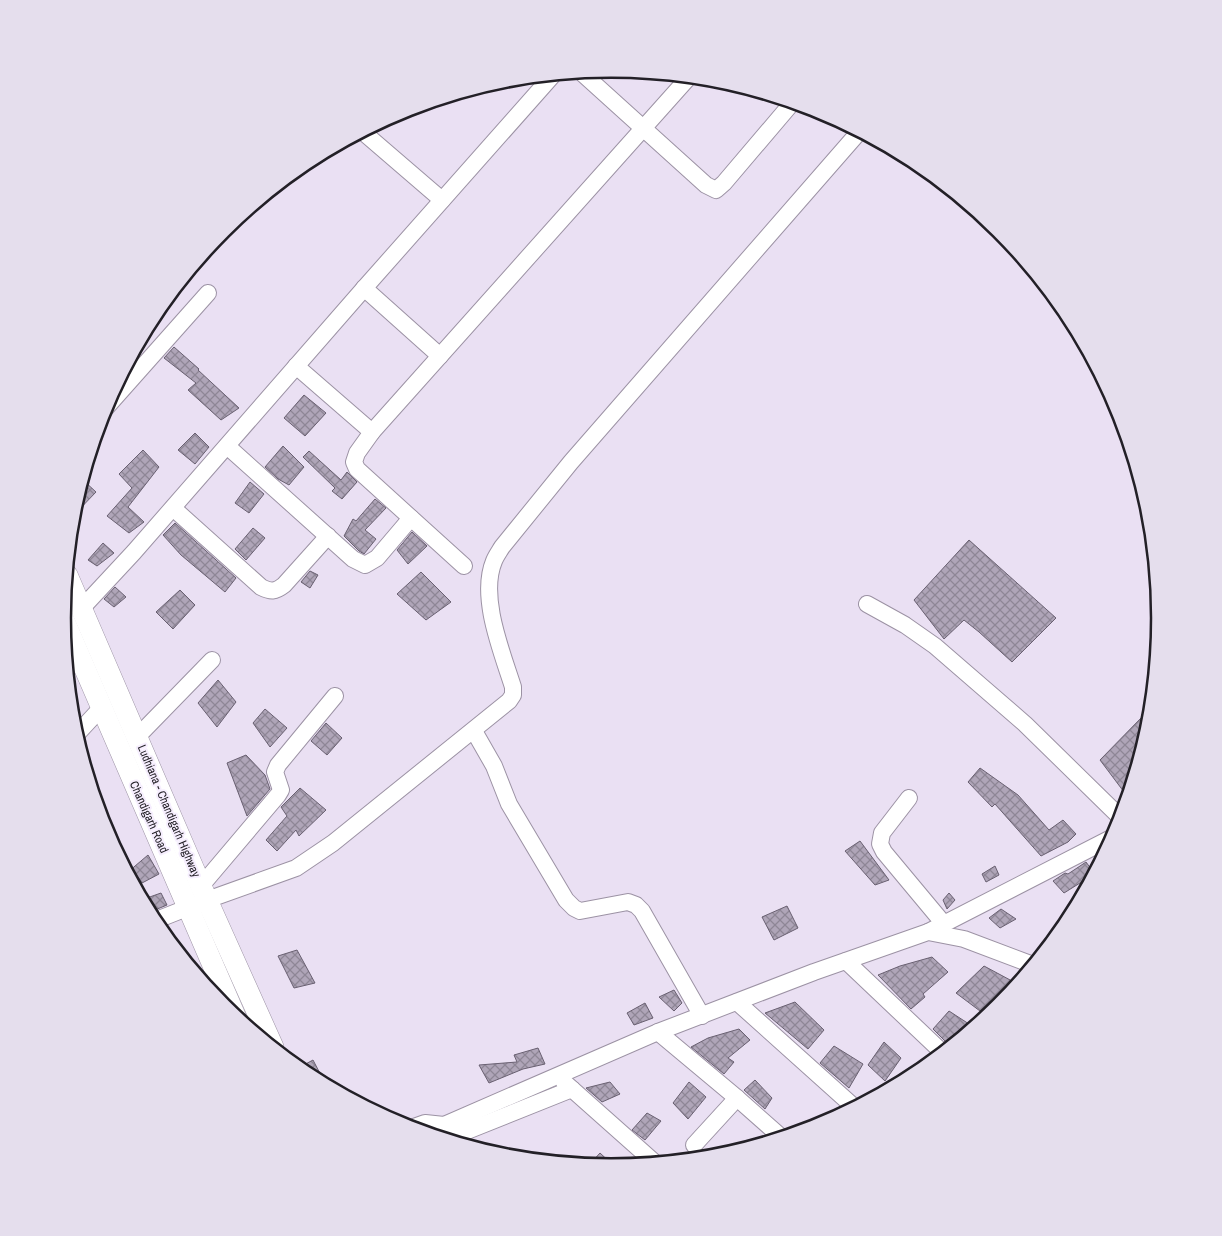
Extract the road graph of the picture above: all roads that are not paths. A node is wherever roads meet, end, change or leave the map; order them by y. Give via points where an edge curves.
1 (588, 79) edge
2 (546, 82) edge
3 (683, 83) edge
4 (788, 108) edge
5 (643, 129) junction
6 (368, 136) edge
7 (855, 137) edge
8 (442, 200) junction
9 (364, 288) junction
10 (208, 293) dead end
11 (440, 356) junction
12 (296, 366) junction
13 (122, 390) edge
14 (372, 432) junction
15 (227, 446) junction
16 (172, 508) junction
17 (411, 518) junction
18 (328, 536) junction
19 (464, 566) dead end
20 (867, 604) dead end
21 (72, 613) edge
22 (71, 635) edge
23 (72, 656) edge
24 (212, 660) dead end
25 (335, 696) dead end
26 (102, 707) junction
27 (83, 727) edge
28 (474, 730) junction
29 (137, 737) junction
30 (909, 798) dead end
31 (1115, 812) edge
32 (1102, 843) edge
33 (199, 898) junction
34 (162, 917) edge
35 (944, 924) junction
36 (928, 932) junction
37 (846, 961) junction
38 (1027, 962) edge
39 (231, 1001) edge
40 (737, 1002) junction
41 (702, 1016) junction
42 (256, 1025) edge
43 (658, 1032) junction
44 (938, 1048) edge
45 (558, 1076) junction
46 (572, 1089) junction
47 (737, 1098) junction
48 (849, 1102) edge
49 (446, 1131) edge
50 (446, 1132) edge
51 (776, 1132) edge
52 (694, 1145) dead end
53 (648, 1157) edge

1 - 5 street
2 - 8 street
3 - 5 street
4 - 5 street via 716,190 706,185
5 - 11 street
6 - 8 street
7 - 28 street via 571,462 502,547 490,573 490,602 513,695
8 - 9 street
9 - 11 street
9 - 12 street
10 - 13 street
11 - 14 street
12 - 14 street
12 - 15 street
14 - 17 street via 357,453 354,462 357,469
15 - 16 street
15 - 18 street
16 - 18 street via 261,587 271,591 284,585
16 - 21 street
17 - 18 street via 377,558 365,564 353,559
17 - 19 street
20 - 31 street via 935,646 1025,724
21 - 22 main road, Chandigarh Road
21 - 29 main road, Ludhiana - Chandigarh Highway
23 - 26 main road, Chandigarh Road
24 - 29 street
25 - 33 street via 278,765 275,772 281,790 278,796
26 - 27 street
26 - 33 main road, Chandigarh Road
28 - 33 street via 334,843 296,868
28 - 41 street via 494,766 509,804 566,900 580,911 628,902 636,905
29 - 33 main road, Ludhiana - Chandigarh Highway
30 - 35 street via 882,833 880,844
32 - 35 street
33 - 34 street
33 - 39 main road, Chandigarh Road
33 - 42 main road, Ludhiana - Chandigarh Highway
35 - 36 street
36 - 37 street
36 - 38 street via 964,939
37 - 40 street
37 - 44 street
40 - 41 street
40 - 48 street
41 - 43 street
43 - 45 street
43 - 47 street
45 - 46 street
45 - 49 street
46 - 50 street
46 - 53 street
47 - 51 street
47 - 52 street

